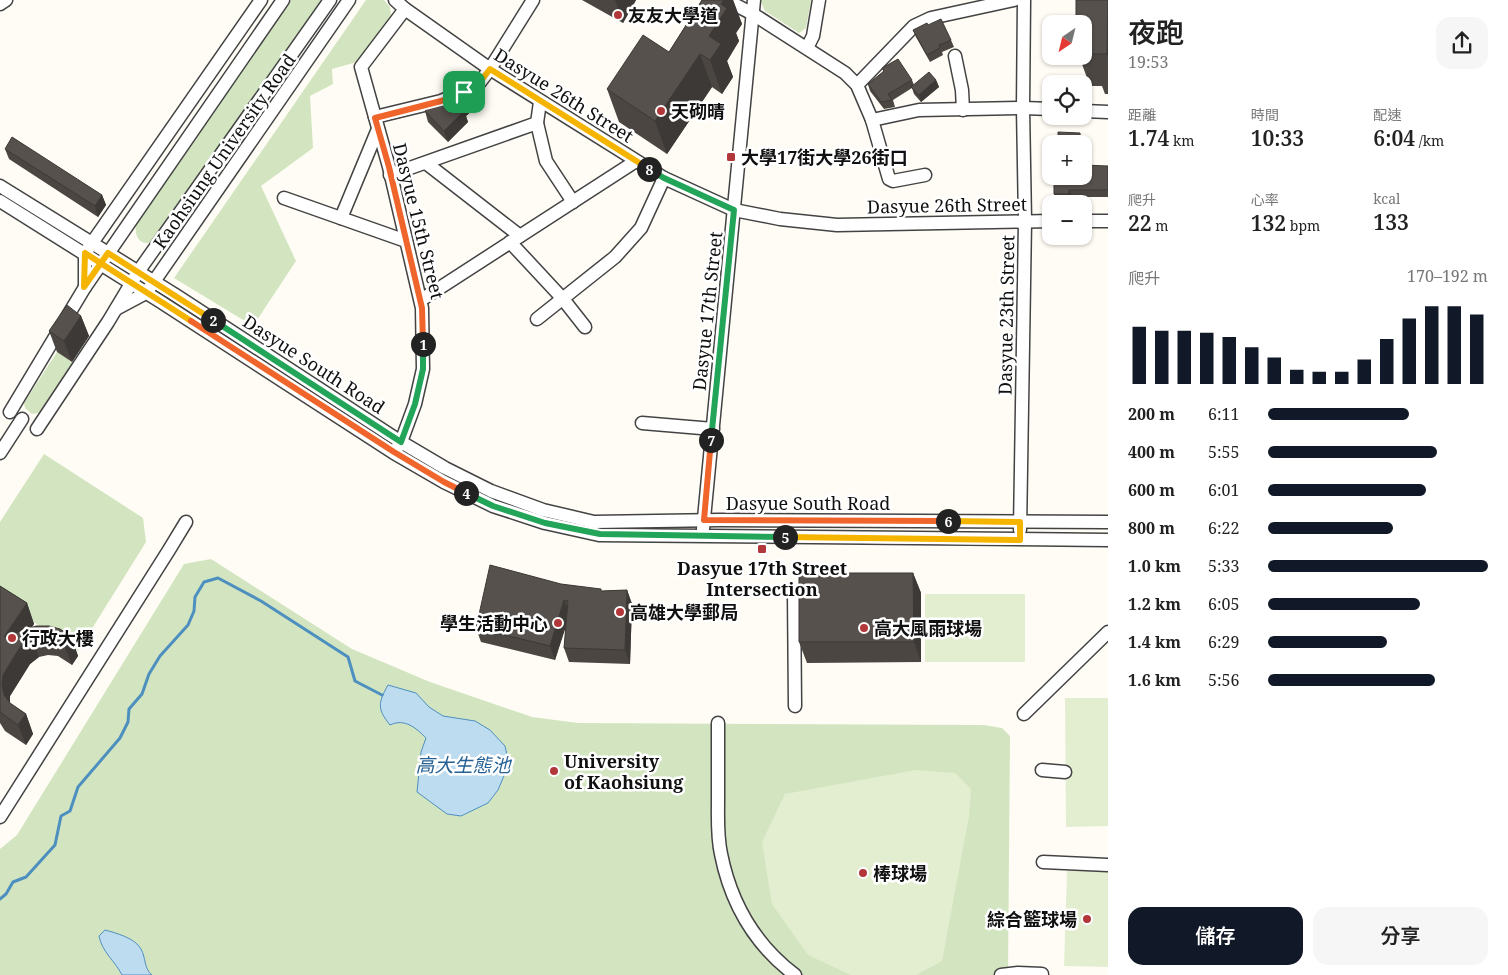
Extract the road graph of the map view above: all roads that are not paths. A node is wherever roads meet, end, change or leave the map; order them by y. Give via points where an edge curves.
1 (6, 0) edge
2 (261, 0) edge
3 (283, 0) edge
4 (330, 0) edge
5 (349, 0) edge
6 (395, 0) edge
7 (533, 0) edge
8 (726, 0) edge
9 (754, 0) edge
10 (819, 0) edge
11 (1014, 0) edge
12 (1024, 0) edge
13 (0, 4) edge
14 (405, 9) junction
15 (753, 14) junction
16 (807, 48) junction
17 (955, 56) dead end
18 (490, 69) junction
19 (857, 85) junction
20 (540, 102) junction
21 (1023, 108) junction
22 (1042, 109) edge
23 (963, 110) junction
24 (1092, 111) edge
25 (1108, 112) edge
26 (872, 120) junction
27 (376, 123) junction
28 (536, 123) junction
29 (636, 161) junction
30 (426, 163) junction
31 (390, 175) junction
32 (925, 175) dead end
33 (664, 178) junction
34 (0, 186) edge
35 (284, 198) dead end
36 (0, 200) edge
37 (573, 202) junction
38 (734, 210) junction
39 (341, 218) junction
40 (1025, 221) junction
41 (1042, 221) edge
42 (1092, 221) edge
43 (1108, 221) edge
44 (515, 239) junction
45 (406, 242) junction
46 (89, 248) junction
47 (104, 258) junction
48 (138, 272) junction
49 (154, 282) junction
50 (131, 283) junction
51 (84, 287) junction
52 (146, 293) junction
53 (563, 299) junction
54 (420, 300) junction
55 (116, 309) junction
56 (537, 319) dead end
57 (585, 327) dead end
58 (10, 412) dead end
59 (22, 419) dead end
60 (642, 423) dead end
61 (37, 429) dead end
62 (712, 429) junction
63 (397, 447) junction
64 (0, 453) edge
65 (704, 520) junction
66 (186, 522) dead end
67 (1020, 522) junction
68 (1108, 522) edge
69 (702, 536) junction
70 (1020, 540) junction
71 (1108, 540) edge
72 (794, 593) dead end
73 (1106, 638) edge
74 (795, 706) dead end
75 (1024, 714) dead end
76 (718, 723) dead end
77 (1042, 770) dead end
78 (1065, 772) dead end
79 (0, 817) edge
80 (1043, 862) dead end
81 (1108, 865) edge
82 (1042, 974) edge
83 (795, 975) edge
84 (1001, 975) edge

1 - 13 street
2 - 46 street
3 - 47 street, Kaohsiung University Road
4 - 48 street, Kaohsiung University Road
5 - 49 street, Kaohsiung University Road
6 - 14 street, Dasyue 26th Street
7 - 18 street
8 - 15 street
9 - 15 street, Dasyue 17th Street
10 - 16 street via 813,36
11 - 19 street via 922,21
12 - 21 street, Dasyue 23th Street
14 - 18 street, Dasyue 26th Street
14 - 27 street, Dasyue 15th Street via 361,67
15 - 16 street
15 - 38 street, Dasyue 17th Street
16 - 19 street via 846,73
17 - 23 street
18 - 20 street, Dasyue 26th Street
18 - 27 street via 477,86
19 - 26 street
20 - 28 street
20 - 29 street, Dasyue 26th Street
21 - 22 street
21 - 23 street
21 - 40 street, Dasyue 23th Street
23 - 26 street via 914,110
24 - 25 street
26 - 32 street via 889,179
27 - 31 street, Dasyue 15th Street
27 - 39 street
28 - 30 street
28 - 37 street via 546,161
29 - 33 street, Dasyue 26th Street
29 - 37 street
30 - 31 street
30 - 44 street
31 - 45 street, Dasyue 15th Street
33 - 38 street, Dasyue 26th Street
33 - 53 street via 640,228 615,257
34 - 46 street, Dasyue South Road
35 - 39 street
36 - 46 street, Dasyue South Road
37 - 44 street
38 - 40 street, Dasyue 26th Street via 837,225
38 - 62 street, Dasyue 17th Street
39 - 45 street
40 - 41 street, Dasyue 26th Street
40 - 67 street, Dasyue 23th Street
42 - 43 street
44 - 53 street
44 - 54 street
45 - 54 street, Dasyue 15th Street
46 - 47 street, Dasyue South Road
46 - 51 street
47 - 48 street, Dasyue South Road
47 - 50 street, Dasyue South Road
47 - 51 street, Kaohsiung University Road
48 - 49 street, Dasyue South Road
48 - 50 street, Kaohsiung University Road
49 - 52 street, Kaohsiung University Road
49 - 63 street, Dasyue South Road
50 - 52 street, Dasyue South Road
50 - 55 street, Kaohsiung University Road
51 - 58 street, Kaohsiung University Road
52 - 55 street, Kaohsiung University Road
52 - 63 street, Dasyue South Road
53 - 56 street
53 - 57 street
54 - 63 street, Dasyue 15th Street via 423,369 415,404
55 - 61 street, Kaohsiung University Road
59 - 64 street
60 - 62 street
62 - 65 street, Dasyue 17th Street
63 - 65 street, Dasyue South Road via 490,491 543,510 594,522
63 - 69 street, Dasyue South Road via 444,482 493,506 545,523 600,534
65 - 67 street, Dasyue South Road
65 - 69 street, Dasyue 17th Street
66 - 79 street
67 - 68 street, Dasyue South Road
67 - 70 street, Dasyue 23th Street
69 - 70 street, Dasyue South Road
70 - 71 street, Dasyue South Road
72 - 74 street
73 - 75 street
76 - 83 street via 718,832 735,900 747,925 763,946
77 - 78 street
80 - 81 street
82 - 84 street

